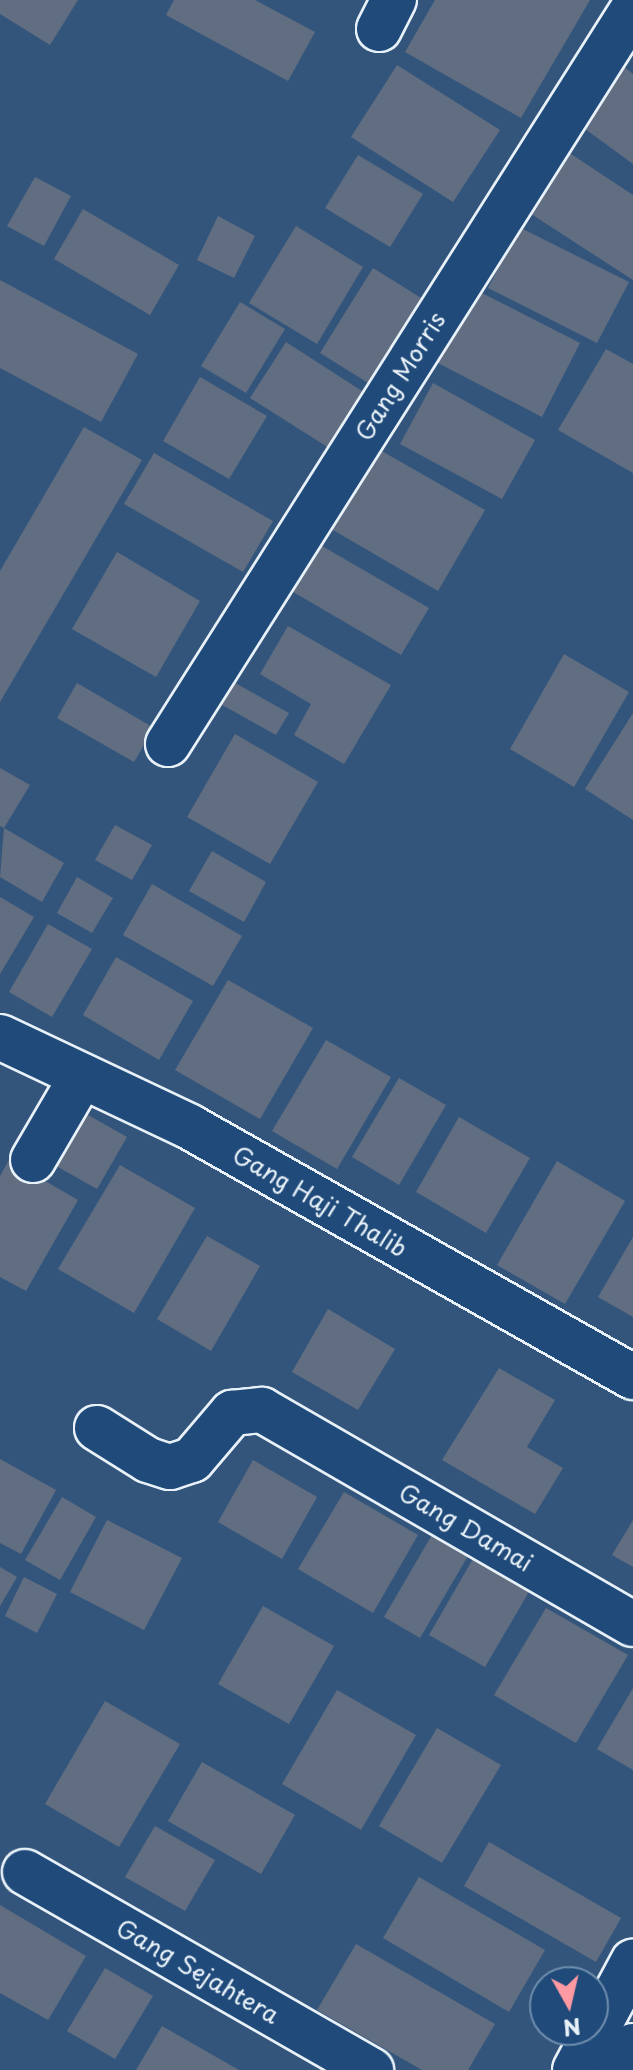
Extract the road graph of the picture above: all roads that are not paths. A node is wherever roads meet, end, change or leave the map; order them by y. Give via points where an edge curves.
1 (633, 9) edge
2 (168, 744) dead end
3 (0, 1037) edge
4 (82, 1076) junction
5 (33, 1160) dead end
6 (633, 1377) edge
7 (97, 1428) dead end
8 (633, 1624) edge
9 (25, 1872) dead end
10 (627, 1986) edge
11 (633, 2046) edge
12 (371, 2070) edge
13 (575, 2070) edge
14 (617, 2070) edge

1 - 2 street, Gang Morris
3 - 4 street, Gang Haji Thalib
4 - 5 street
4 - 6 street, Gang Haji Thalib via 190,1127
7 - 8 street, Gang Damai via 148,1460 170,1467 192,1460 232,1413 262,1410
9 - 12 street, Gang Sejahtera
10 - 13 street
11 - 14 street

